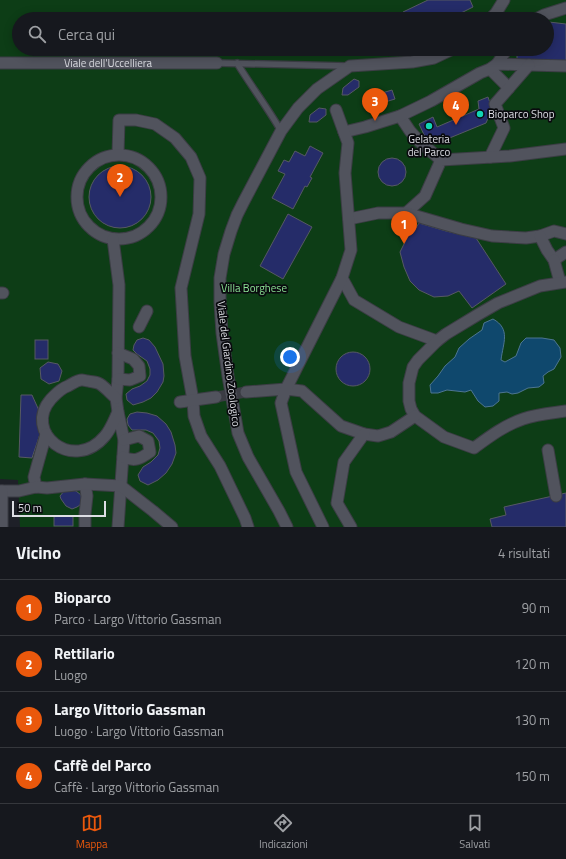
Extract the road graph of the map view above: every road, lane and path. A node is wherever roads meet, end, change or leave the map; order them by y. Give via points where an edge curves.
1 (504, 0) edge
2 (566, 8) edge
3 (497, 12) edge
4 (554, 12) edge
5 (438, 56) edge
6 (500, 56) edge
7 (0, 63) edge
8 (217, 63) joint
9 (237, 63) junction
10 (530, 65) junction
11 (350, 66) junction
12 (566, 66) edge
13 (489, 68) junction
14 (509, 88) junction
15 (336, 110) dead end
16 (400, 116) junction
17 (281, 131) junction
18 (344, 132) junction
19 (566, 149) edge
20 (118, 154) junction
21 (490, 157) junction
22 (441, 160) junction
23 (406, 213) junction
24 (349, 219) junction
25 (566, 234) edge
26 (540, 236) junction
27 (113, 239) junction
28 (566, 252) edge
29 (554, 260) junction
30 (342, 278) junction
31 (563, 282) edge
32 (147, 311) dead end
33 (139, 327) dead end
34 (437, 341) junction
35 (118, 353) junction
36 (118, 379) junction
37 (286, 389) junction
38 (246, 392) tunnel mouth
39 (216, 397) tunnel mouth
40 (116, 398) junction
41 (193, 400) junction
42 (180, 402) dead end
43 (566, 411) edge
44 (118, 412) junction
45 (415, 416) junction
46 (46, 434) junction
47 (364, 434) junction
48 (124, 440) junction
49 (548, 450) dead end
50 (123, 457) junction
51 (85, 484) junction
52 (121, 486) junction
53 (36, 487) junction
54 (1, 492) edge
55 (556, 496) dead end
56 (2, 527) edge
57 (85, 527) edge
58 (118, 527) edge
59 (172, 527) edge
60 (248, 527) edge
61 (287, 527) edge
62 (323, 527) edge
63 (351, 527) edge

1 - 3 street
2 - 4 street
5 - 11 street via 412,62
6 - 13 street
7 - 8 street, Viale dell'Uccelliera
8 - 9 lane
9 - 11 lane
9 - 17 lane
10 - 12 street
10 - 13 street
10 - 14 street
11 - 17 street, Viale del Giardino Zoologico via 311,94
13 - 14 street
13 - 16 street
14 - 21 street via 495,104 504,128
15 - 18 street
16 - 18 street
16 - 22 street via 410,131
17 - 61 street, Viale del Giardino Zoologico via 232,228 220,278 220,302 227,368 240,440
18 - 24 street via 348,143 346,173
19 - 21 street
20 - 27 street via 92,164 85,171 78,186 78,204 84,220 96,232
20 - 27 street via 134,158 149,167 158,182 161,199 157,216 146,229 130,238
20 - 41 street via 119,120 155,124 175,138 191,157 200,178 199,214 181,288 185,356
21 - 22 street
22 - 23 street via 425,196
23 - 24 street
23 - 26 street via 492,236
24 - 30 street via 351,250
25 - 26 street via 554,231
26 - 29 street
27 - 35 street via 119,286
28 - 29 street
29 - 31 street
30 - 34 street via 354,300 399,327
30 - 37 street
31 - 34 street via 540,286 498,303
32 - 33 street
34 - 45 street via 418,360 410,375 409,401
35 - 36 street
35 - 36 street via 133,359 139,366 140,376 130,380
36 - 40 street
37 - 38 street
37 - 47 street via 302,391 341,426
37 - 62 street via 281,403 296,472
39 - 41 street
40 - 44 street
40 - 46 street via 99,384 81,380 61,388 46,404 43,414
41 - 42 street
41 - 60 street via 194,416 201,436 220,466
43 - 45 street via 521,419 474,448 444,437
44 - 46 street via 105,436 94,446 84,450 66,450
44 - 48 street
45 - 47 street via 391,432 378,436
46 - 53 street via 34,477
47 - 63 street via 344,462 337,503
48 - 50 street
48 - 50 street via 139,436 148,442 150,452 142,458 131,460
49 - 55 street
50 - 52 street
51 - 52 street
51 - 53 street
51 - 57 street
52 - 58 street
52 - 59 street
53 - 54 street
54 - 56 street

